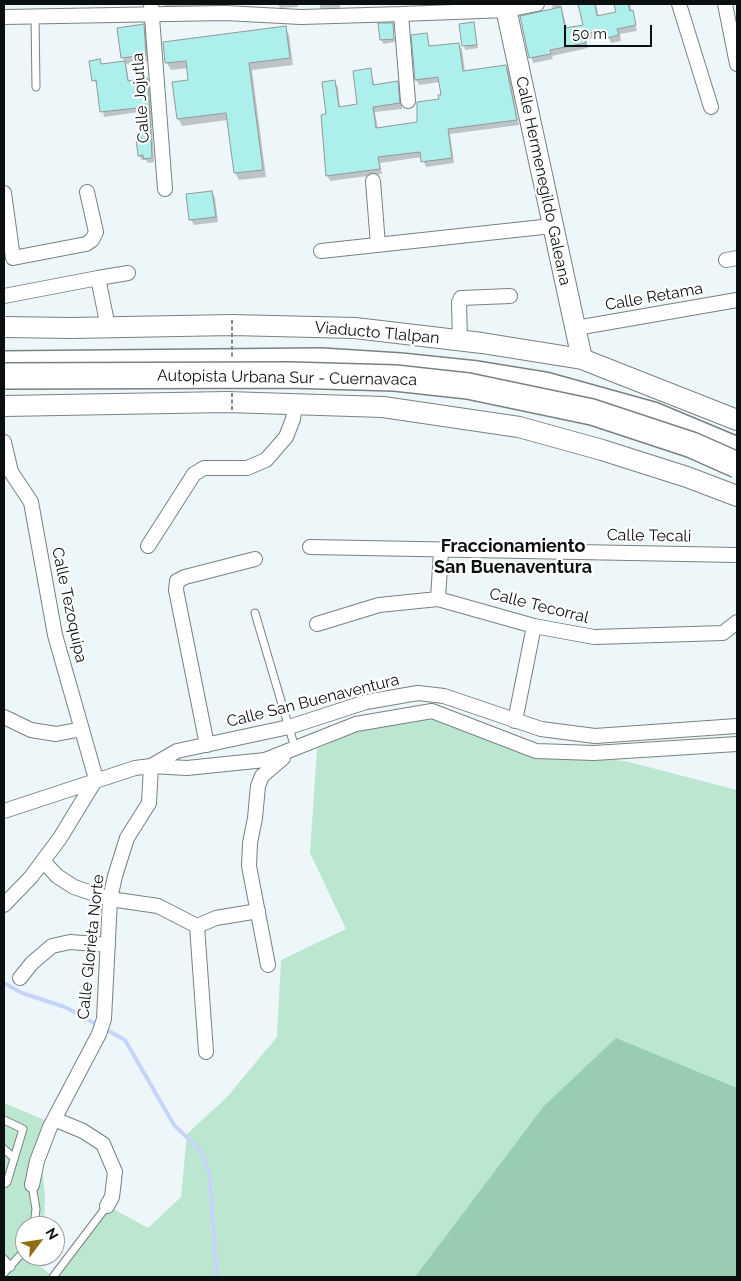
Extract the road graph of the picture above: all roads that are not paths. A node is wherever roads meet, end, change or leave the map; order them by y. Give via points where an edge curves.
1 (537, 4) edge
2 (679, 4) edge
3 (726, 4) edge
4 (506, 7) edge
5 (225, 8) edge
6 (151, 9) edge
7 (401, 14) junction
8 (35, 16) junction
9 (4, 17) edge
10 (304, 17) edge
11 (737, 64) edge
12 (36, 87) dead end
13 (408, 101) dead end
14 (712, 107) dead end
15 (373, 180) dead end
16 (165, 190) dead end
17 (87, 192) dead end
18 (4, 193) edge
19 (552, 226) junction
20 (378, 245) junction
21 (321, 251) dead end
22 (8, 259) edge
23 (128, 273) dead end
24 (98, 278) junction
25 (4, 296) edge
26 (510, 296) dead end
27 (737, 300) edge
28 (108, 326) junction
29 (4, 327) edge
30 (576, 328) junction
31 (460, 340) junction
32 (582, 359) junction
33 (4, 364) edge
34 (4, 368) edge
35 (4, 376) edge
36 (4, 382) edge
37 (295, 405) junction
38 (4, 406) edge
39 (737, 420) edge
40 (4, 442) edge
41 (737, 450) edge
42 (6, 464) edge
43 (737, 465) edge
44 (737, 470) edge
45 (737, 496) edge
46 (148, 546) dead end
47 (310, 547) dead end
48 (441, 551) junction
49 (737, 555) edge
50 (255, 559) dead end
51 (438, 599) junction
52 (256, 613) dead end
53 (737, 622) edge
54 (317, 624) dead end
55 (534, 626) junction
56 (4, 717) edge
57 (515, 721) junction
58 (737, 726) edge
59 (289, 727) junction
60 (82, 728) junction
61 (737, 744) edge
62 (207, 745) junction
63 (295, 748) junction
64 (151, 766) junction
65 (96, 779) junction
66 (4, 811) edge
67 (43, 861) junction
68 (110, 899) junction
69 (4, 905) edge
70 (258, 911) junction
71 (196, 926) junction
72 (108, 945) junction
73 (268, 964) dead end
74 (20, 978) dead end
75 (206, 1052) dead end
76 (54, 1119) junction
77 (4, 1120) edge
78 (4, 1149) edge
79 (13, 1157) junction
80 (4, 1184) edge
81 (32, 1185) joint
82 (107, 1206) joint
83 (35, 1216) edge
84 (4, 1259) edge
85 (15, 1262) edge
86 (11, 1267) junction
87 (4, 1273) edge
88 (53, 1277) edge

1 - 4 street
2 - 14 street
3 - 11 street
4 - 7 street
4 - 19 main road, Calle Hermenegildo Galeana
5 - 6 street
5 - 10 street
6 - 8 street
6 - 16 street, Calle Jojutla
7 - 10 street
7 - 13 street
8 - 9 street
8 - 12 lane
15 - 20 street
17 - 22 street via 96,232 92,240 86,244
18 - 22 street
19 - 20 street
19 - 30 main road, Calle Hermenegildo Galeana
20 - 21 street
23 - 24 street
24 - 25 street
24 - 28 street
26 - 31 street via 461,298
27 - 30 street, Calle Retama
28 - 29 main road, Viaducto Tlalpan
28 - 31 main road, Viaducto Tlalpan via 232,324 355,328
30 - 32 main road, Calle Hermenegildo Galeana
31 - 32 main road, Viaducto Tlalpan
32 - 39 main road, Viaducto Tlalpan
33 - 41 highway, Viaducto Tlalpan via 321,361 448,371 554,387 653,415
34 - 41 highway, Autopista Urbana Sur - Cuernavaca via 292,366 399,370 469,377 536,388 653,418
35 - 43 highway, Autopista Urbana Sur - Cuernavaca, bridge via 308,376 395,378 468,386 600,415 692,445
36 - 44 highway via 324,381 438,387 591,417
37 - 38 main road via 227,402
37 - 45 main road via 383,408 519,427 602,450
37 - 46 street via 286,436 266,460 247,468 204,468 194,474
40 - 42 street, Calle Tezoquipa
42 - 60 street, Calle Tezoquipa via 31,502 55,635
47 - 48 street, Calle Tecali
48 - 49 street, Calle Tecali
48 - 51 street
50 - 62 street via 177,581 176,590
51 - 54 street via 379,605
51 - 55 street, Calle Tecorral
52 - 59 lane
53 - 55 street, Calle Tecorral via 723,633 639,638 594,637
55 - 57 street
56 - 60 street via 31,730 56,734
57 - 58 street, Calle San Buenaventura via 541,729 594,736
57 - 59 street, Calle San Buenaventura via 444,696 418,693 366,702
59 - 62 street, Calle San Buenaventura
59 - 63 lane
60 - 65 street, Calle Tezoquipa
61 - 63 street, Calle San Buenaventura via 594,753 536,751 432,711 356,724
62 - 64 street, Calle San Buenaventura via 177,751
63 - 64 street, Calle San Buenaventura via 252,762 172,768
63 - 70 street via 262,776 258,786 249,866
64 - 65 street, Calle San Buenaventura
64 - 68 street, Calle Glorieta Norte via 149,803 127,838
65 - 66 street, Calle San Buenaventura
65 - 67 street
67 - 68 street via 74,888
67 - 69 street
68 - 71 street via 158,906
68 - 72 street, Calle Glorieta Norte
70 - 71 street via 216,918
70 - 73 street
71 - 75 street
72 - 74 street via 70,942 52,946
72 - 76 street, Calle Glorieta Norte via 104,1019
76 - 81 street, Calle Glorieta Norte via 37,1160
76 - 82 street via 103,1144 114,1172 112,1198
77 - 79 lane via 23,1129
78 - 79 lane
79 - 80 lane
81 - 83 lane
82 - 88 lane
84 - 86 lane
85 - 86 lane
86 - 87 lane

